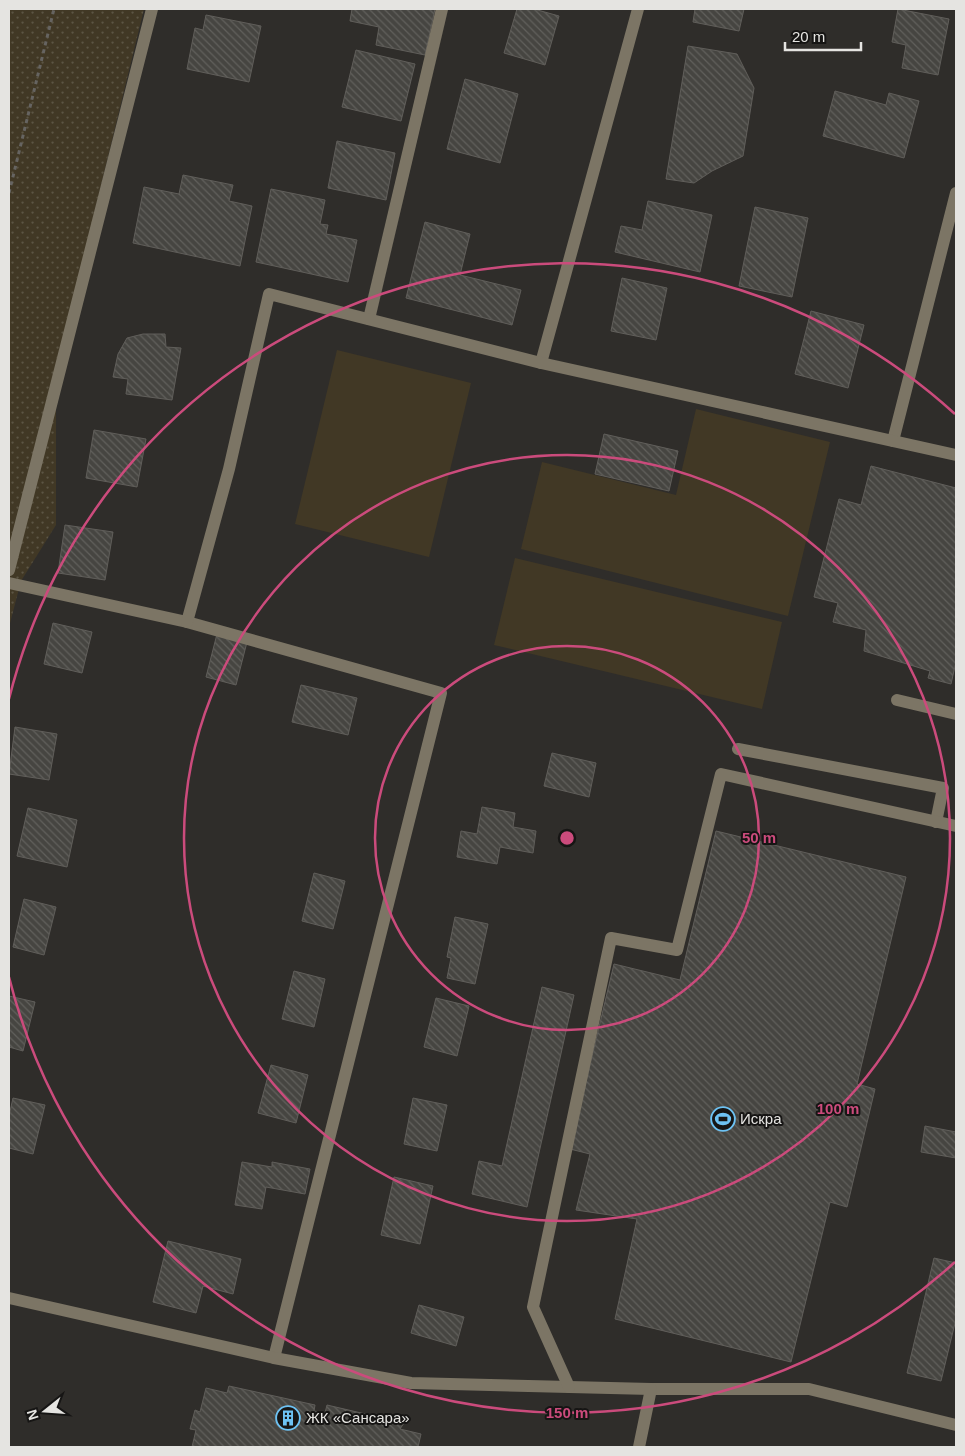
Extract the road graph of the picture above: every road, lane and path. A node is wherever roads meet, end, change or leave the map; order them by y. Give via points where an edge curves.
1 (54, 9) edge
2 (152, 9) edge
3 (442, 9) edge
4 (638, 9) edge
5 (956, 193) edge
6 (9, 194) edge
7 (369, 319) junction
8 (541, 363) junction
9 (893, 441) junction
10 (956, 455) edge
11 (9, 570) edge
12 (9, 583) edge
13 (188, 622) junction
14 (897, 700) dead end
15 (956, 714) edge
16 (738, 749) dead end
17 (936, 822) junction
18 (956, 826) edge
19 (9, 1298) edge
20 (274, 1358) junction
21 (568, 1387) junction
22 (651, 1389) junction
23 (956, 1425) edge
24 (639, 1447) edge

1 - 6 path
2 - 11 street
3 - 7 street
4 - 8 street
5 - 9 street
7 - 8 street
7 - 13 street via 269,294 229,469
8 - 9 street
9 - 10 street
12 - 13 street
13 - 20 street via 441,693
14 - 15 street
16 - 17 street via 943,788
17 - 18 street
17 - 21 street via 721,774 677,950 611,938 533,1307
19 - 20 street
20 - 21 street via 411,1383
21 - 22 street
22 - 23 street via 809,1389
22 - 24 street

